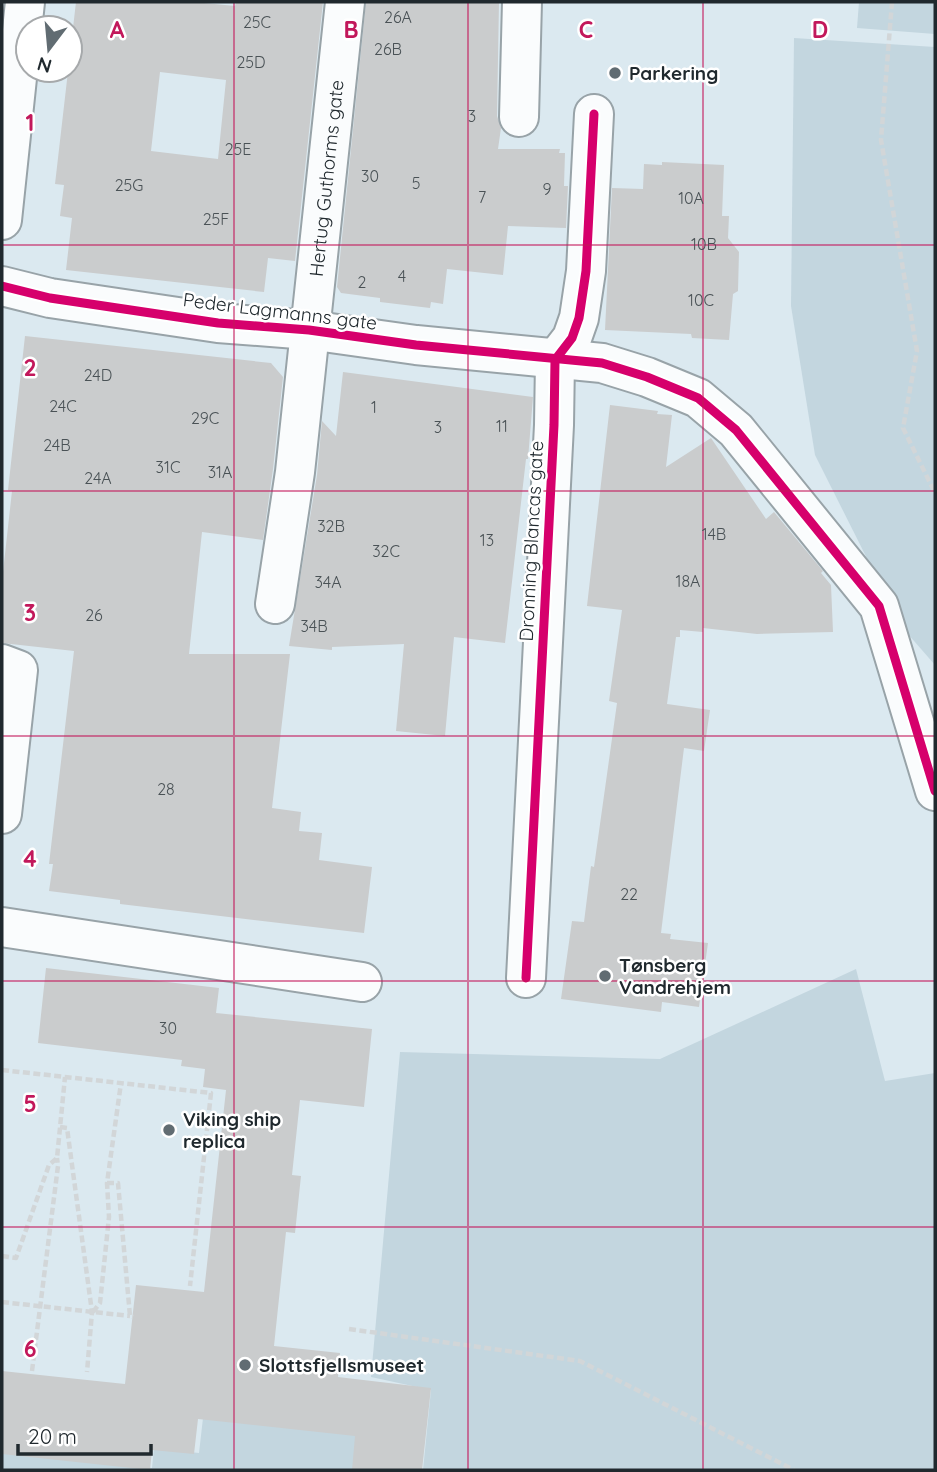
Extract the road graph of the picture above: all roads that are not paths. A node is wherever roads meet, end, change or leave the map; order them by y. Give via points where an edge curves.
1 (25, 2) edge
2 (345, 2) edge
3 (522, 2) edge
4 (594, 114) dead end
5 (519, 117) dead end
6 (2, 220) edge
7 (2, 286) edge
8 (309, 330) junction
9 (555, 360) junction
10 (275, 604) dead end
11 (2, 664) edge
12 (935, 791) edge
13 (2, 814) edge
14 (2, 927) edge
15 (526, 978) dead end
16 (362, 982) dead end

1 - 6 street
2 - 8 street, Hertug Guthorms gate
3 - 5 street
4 - 9 street via 586,271 579,318 572,338
7 - 8 street, Peder Lagmanns gate via 50,298 192,319
8 - 9 street, Peder Lagmanns gate
8 - 10 street, Hertug Guthorms gate via 295,472
9 - 12 street, Peder Lagmanns gate via 602,363 647,377 698,398 736,430 878,606
9 - 15 street, Dronning Blancas gate
11 - 13 street via 18,670
14 - 16 street

